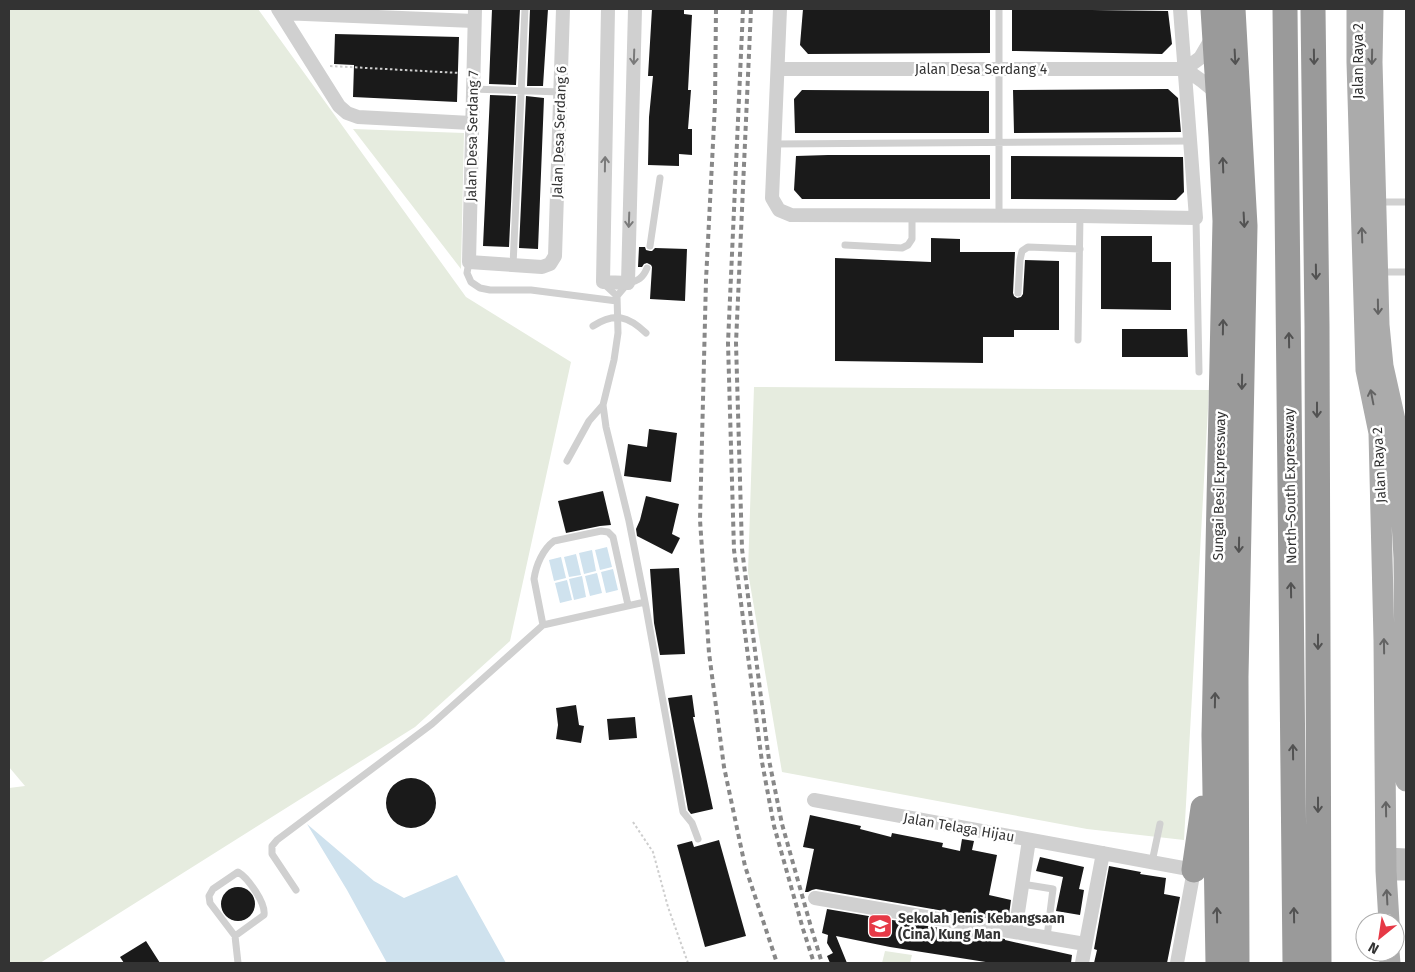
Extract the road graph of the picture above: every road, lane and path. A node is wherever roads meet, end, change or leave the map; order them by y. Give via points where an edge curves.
1 (525, 9) edge
2 (563, 9) edge
3 (608, 9) edge
4 (635, 9) edge
5 (780, 9) edge
6 (999, 9) edge
7 (1180, 9) edge
8 (1233, 9) edge
9 (1285, 9) edge
10 (1313, 9) edge
11 (1357, 9) edge
12 (1373, 9) edge
13 (279, 11) edge
14 (474, 15) edge
15 (1214, 21) edge
16 (315, 66) junction
17 (778, 69) junction
18 (999, 69) junction
19 (1185, 70) junction
20 (473, 74) junction
21 (472, 89) junction
22 (521, 91) junction
23 (560, 92) junction
24 (1218, 94) junction
25 (471, 123) junction
26 (999, 142) junction
27 (1191, 142) junction
28 (775, 144) junction
29 (660, 178) dead end
30 (1368, 202) junction
31 (1406, 202) edge
32 (999, 215) junction
33 (912, 216) junction
34 (1080, 216) junction
35 (1196, 218) junction
36 (845, 245) dead end
37 (650, 246) dead end
38 (1080, 248) junction
39 (469, 262) junction
40 (513, 265) junction
41 (647, 268) dead end
42 (1370, 272) junction
43 (1406, 272) edge
44 (603, 282) junction
45 (628, 283) junction
46 (1018, 294) dead end
47 (617, 299) junction
48 (618, 318) junction
49 (592, 326) dead end
50 (646, 333) dead end
51 (1078, 340) dead end
52 (1199, 372) dead end
53 (603, 405) junction
54 (566, 461) dead end
55 (645, 602) junction
56 (628, 605) junction
57 (543, 625) junction
58 (1214, 735) junction
59 (1406, 782) edge
60 (814, 800) dead end
61 (633, 822) dead end
62 (1160, 824) dead end
63 (698, 839) dead end
64 (1029, 840) junction
65 (1103, 853) junction
66 (1152, 862) junction
67 (1396, 864) edge
68 (1194, 870) junction
69 (1022, 884) junction
70 (296, 890) dead end
71 (815, 898) dead end
72 (1390, 912) edge
73 (1015, 932) junction
74 (235, 936) junction
75 (1046, 938) junction
76 (1085, 944) junction
77 (238, 963) edge
78 (688, 963) edge
79 (1082, 963) edge
80 (1177, 963) edge
81 (1218, 963) edge
82 (1237, 963) edge
83 (1295, 963) edge
84 (1319, 963) edge

1 - 22 lane
2 - 23 street, Jalan Desa Serdang 6
44 -> 3 street
4 -> 45 street
5 - 17 street
6 - 18 lane
7 - 19 street
8 -> 82 highway, Sungai Besi Expressway via 1245,226 1236,677
83 -> 9 highway, North–South Expressway
10 -> 84 highway, North–South Expressway
11 - 30 main road, Jalan Raya 2 via 1357,62
12 -> 30 main road, Jalan Raya 2
13 - 14 street
13 - 16 street
14 - 20 street, Jalan Desa Serdang 7
15 - 19 street via 1200,58
15 - 24 highway, Sungai Besi Expressway
16 - 20 path
16 - 25 street via 339,106 358,117
17 - 18 street, Jalan Desa Serdang 4
17 - 28 street
18 - 19 street, Jalan Desa Serdang 4
18 - 26 lane
19 - 24 street
19 - 27 street
20 - 21 street, Jalan Desa Serdang 7
21 - 22 lane
21 - 25 street, Jalan Desa Serdang 7
22 - 23 lane
22 - 40 lane
23 - 40 street, Jalan Desa Serdang 6 via 555,256 550,264 542,266
58 -> 24 highway, Sungai Besi Expressway via 1225,221
25 - 39 street, Jalan Desa Serdang 7
26 - 27 lane
26 - 28 lane
26 - 32 lane
27 - 35 street
28 - 33 street via 772,198 780,210 791,215
29 - 37 lane
30 - 31 lane
30 - 42 main road, Jalan Raya 2
32 - 33 street
32 - 34 street
33 - 36 lane via 912,239 902,248
34 - 35 street
34 - 38 lane
35 - 52 lane
38 - 46 lane via 1028,247 1022,251
38 - 51 lane
39 - 40 street
39 - 47 lane via 467,273 471,282 480,288
41 - 45 lane via 643,277
42 - 43 lane
42 -> 59 main road, Jalan Raya 2 via 1383,366 1397,429 1404,558
67 -> 42 main road, Jalan Raya 2 via 1384,640 1379,433 1366,370
44 - 45 street
44 - 47 lane
45 - 47 lane
47 - 48 lane
48 - 49 lane via 602,320
48 - 50 lane via 629,319
48 - 53 lane via 614,360
53 - 54 lane via 589,421
53 - 55 lane
55 - 56 lane
55 - 63 lane via 683,812 692,822
56 - 57 lane
56 - 57 lane via 613,537 608,532 554,541 544,550 534,579
57 - 70 lane via 432,724 277,840 272,846 272,854
58 - 68 highway
81 -> 58 highway, Sungai Besi Expressway
60 - 64 street, Jalan Telaga Hijau
61 - 78 path via 653,852
62 - 66 lane
64 - 65 street, Jalan Telaga Hijau
64 - 69 street
65 - 66 street, Jalan Telaga Hijau
65 - 76 street
66 - 68 street, Jalan Telaga Hijau
72 -> 67 main road, Jalan Raya 2
68 - 80 street
69 - 73 street
69 - 75 lane via 1053,889
71 - 73 street
73 - 75 street
74 - 74 lane via 264,914 265,909 238,872 213,889 209,896
74 - 77 lane
75 - 76 street
76 - 79 street

